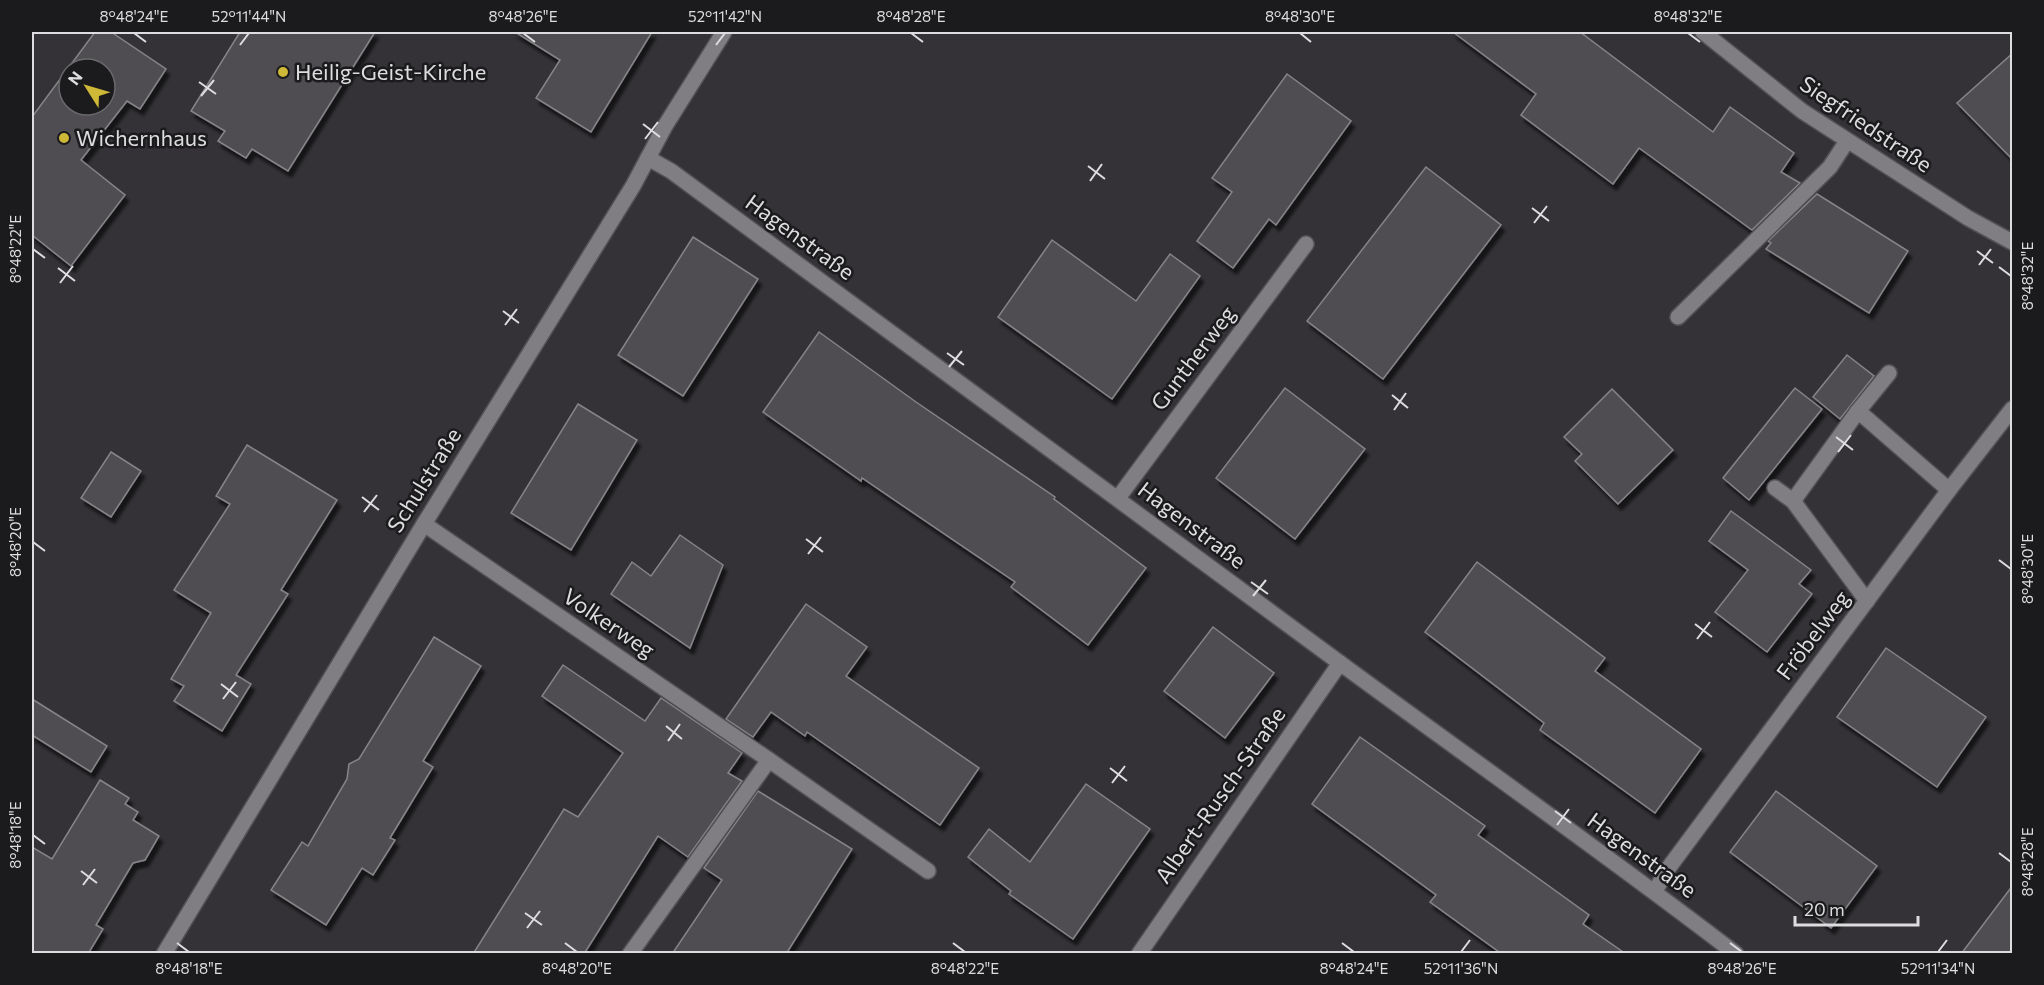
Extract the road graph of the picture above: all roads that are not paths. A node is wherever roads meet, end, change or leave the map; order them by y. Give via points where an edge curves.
1 (724, 32) edge
2 (1703, 32) edge
3 (1847, 141) junction
4 (648, 158) junction
5 (2013, 242) edge
6 (1306, 244) dead end
7 (1678, 317) dead end
8 (1889, 373) dead end
9 (2013, 409) edge
10 (1858, 411) junction
11 (1775, 488) dead end
12 (1949, 490) junction
13 (1118, 498) junction
14 (1793, 501) junction
15 (424, 524) junction
16 (1867, 601) junction
17 (1340, 663) junction
18 (769, 760) junction
19 (928, 871) dead end
20 (1655, 891) junction
21 (164, 954) edge
22 (630, 954) edge
23 (1138, 954) edge
24 (1736, 954) edge

1 - 4 street, Schulstraße
2 - 3 street, Siegfriedstraße via 1802,111
3 - 5 street, Siegfriedstraße
3 - 7 street via 1830,167
4 - 13 street, Hagenstraße via 681,178
4 - 15 street, Schulstraße
6 - 13 street, Guntherweg
8 - 10 street
9 - 12 street, Fröbelweg
10 - 12 street
10 - 14 street
11 - 14 street
12 - 16 street, Fröbelweg
13 - 17 street, Hagenstraße
14 - 16 street
15 - 18 street, Volkerweg
15 - 21 street, Schulstraße
16 - 20 street, Fröbelweg
17 - 20 street, Hagenstraße
17 - 23 street, Albert-Rusch-Straße
18 - 19 street, Volkerweg
18 - 22 street
20 - 24 street, Hagenstraße

